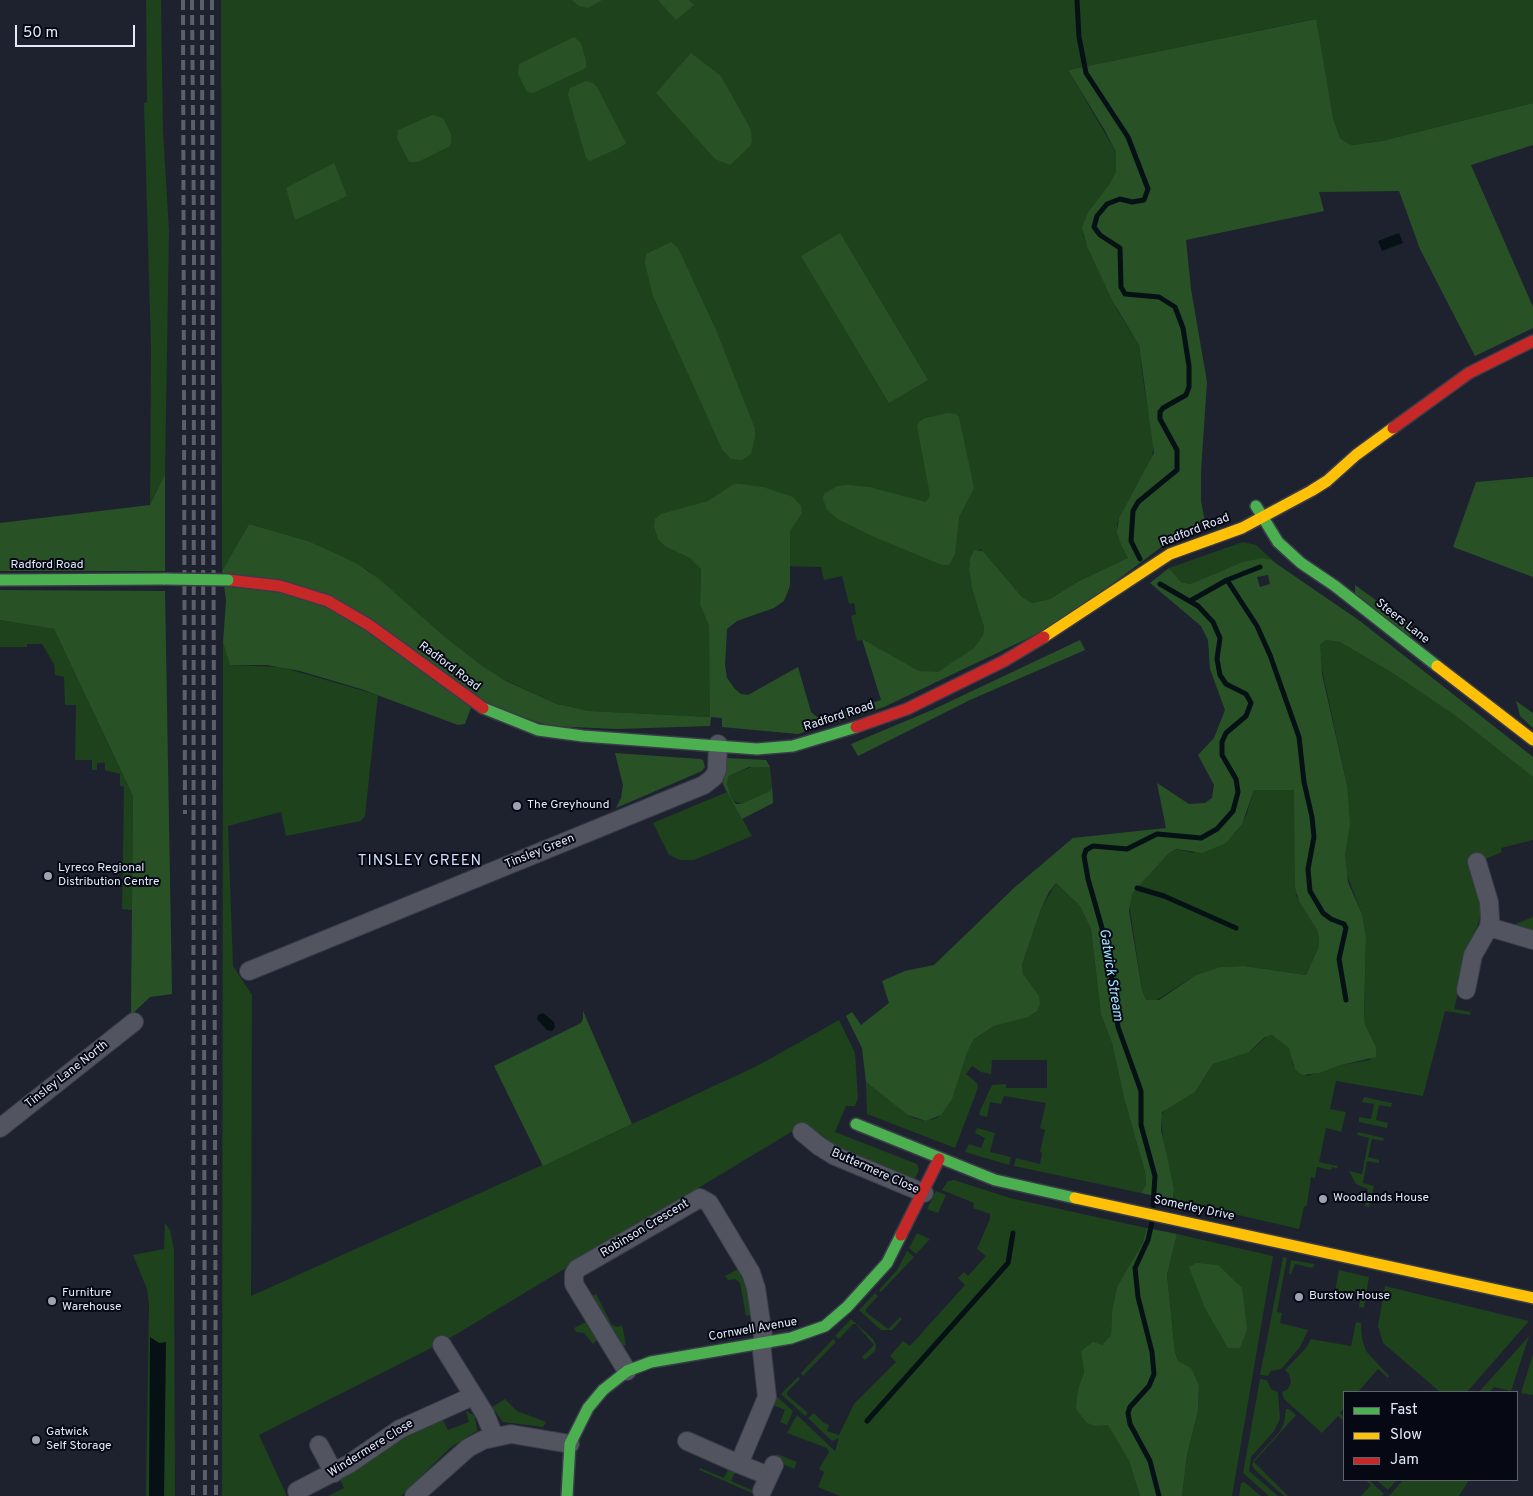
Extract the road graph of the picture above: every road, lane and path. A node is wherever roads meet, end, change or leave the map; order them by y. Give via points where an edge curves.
1 (1533, 341) edge
2 (1363, 450) junction
3 (1265, 502) junction
4 (1280, 514) junction
5 (1263, 518) junction
6 (1225, 521) dead end
7 (1297, 544) dead end
8 (1177, 550) junction
9 (0, 580) edge
10 (1335, 586) junction
11 (1533, 740) edge
12 (718, 744) junction
13 (1477, 862) dead end
14 (1489, 927) junction
15 (1533, 940) edge
16 (249, 971) dead end
17 (1466, 990) dead end
18 (134, 1022) dead end
19 (856, 1124) dead end
20 (0, 1128) edge
21 (802, 1132) dead end
22 (940, 1159) junction
23 (924, 1193) junction
24 (1533, 1298) edge
25 (762, 1343) junction
26 (442, 1345) dead end
27 (627, 1371) junction
28 (473, 1396) junction
29 (494, 1436) junction
30 (687, 1441) dead end
31 (570, 1444) junction
32 (319, 1445) dead end
33 (739, 1464) junction
34 (334, 1473) junction
35 (768, 1478) dead end
36 (297, 1491) dead end
37 (414, 1496) edge
38 (567, 1496) edge

1 - 2 street, Radford Road via 1470,372
2 - 3 street
2 - 4 street, Radford Road via 1327,481
3 - 4 street
3 - 5 street, Steers Lane
4 - 5 street, Radford Road
5 - 8 street, Radford Road
5 - 10 street, Steers Lane via 1278,542
6 - 8 street
7 - 10 street
8 - 12 street, Radford Road via 1041,640 907,708 827,738 793,746 757,749
9 - 12 street, Radford Road, bridge via 228,580 280,586 328,601 369,625 479,706 521,725 565,734
10 - 11 street, Steers Lane
12 - 16 street, Tinsley Green via 717,770 704,785
13 - 14 street via 1489,902
14 - 15 street
14 - 17 street via 1473,955
18 - 20 street, Tinsley Lane North
19 - 22 street, Somerley Drive
21 - 23 street, Buttermere Close via 835,1156
22 - 23 street, Cornwell Avenue
22 - 24 street, Somerley Drive via 994,1180
23 - 25 street, Cornwell Avenue via 887,1263 847,1307 816,1331
25 - 27 street, Cornwell Avenue via 651,1362
25 - 27 street, Robinson Crescent via 756,1288 751,1273 709,1203 700,1198 577,1269 574,1274 574,1284
25 - 33 street via 766,1397
26 - 28 street
27 - 31 street, Cornwell Avenue via 594,1400
28 - 29 street
28 - 34 street, Windermere Close via 400,1429
29 - 31 street via 526,1435
29 - 37 street via 468,1448
30 - 33 street
31 - 38 street, Cornwell Avenue
32 - 34 street
33 - 35 street
34 - 36 street, Windermere Close

